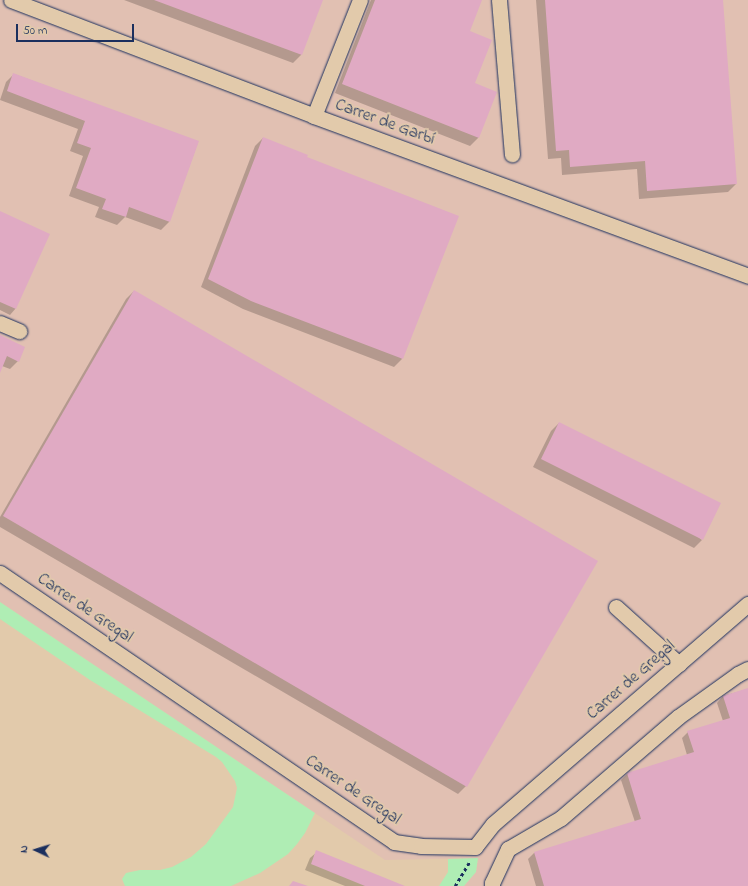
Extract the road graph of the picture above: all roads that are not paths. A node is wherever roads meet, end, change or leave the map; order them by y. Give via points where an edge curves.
1 (11, 0) edge
2 (360, 0) edge
3 (499, 0) edge
4 (314, 116) junction
5 (512, 154) dead end
6 (748, 276) edge
7 (0, 323) edge
8 (19, 331) dead end
9 (0, 573) edge
10 (748, 604) edge
11 (616, 607) dead end
12 (679, 664) junction
13 (748, 669) edge
14 (492, 886) edge

1 - 4 street, Carrer de Garbí
2 - 4 street
3 - 5 street
4 - 6 street, Carrer de Garbí
7 - 8 street
9 - 12 street, Carrer de Gregal via 394,842 421,846 475,848 493,824
10 - 12 street, Carrer de Gregal
11 - 12 street
13 - 14 street via 678,717 561,818 508,849

